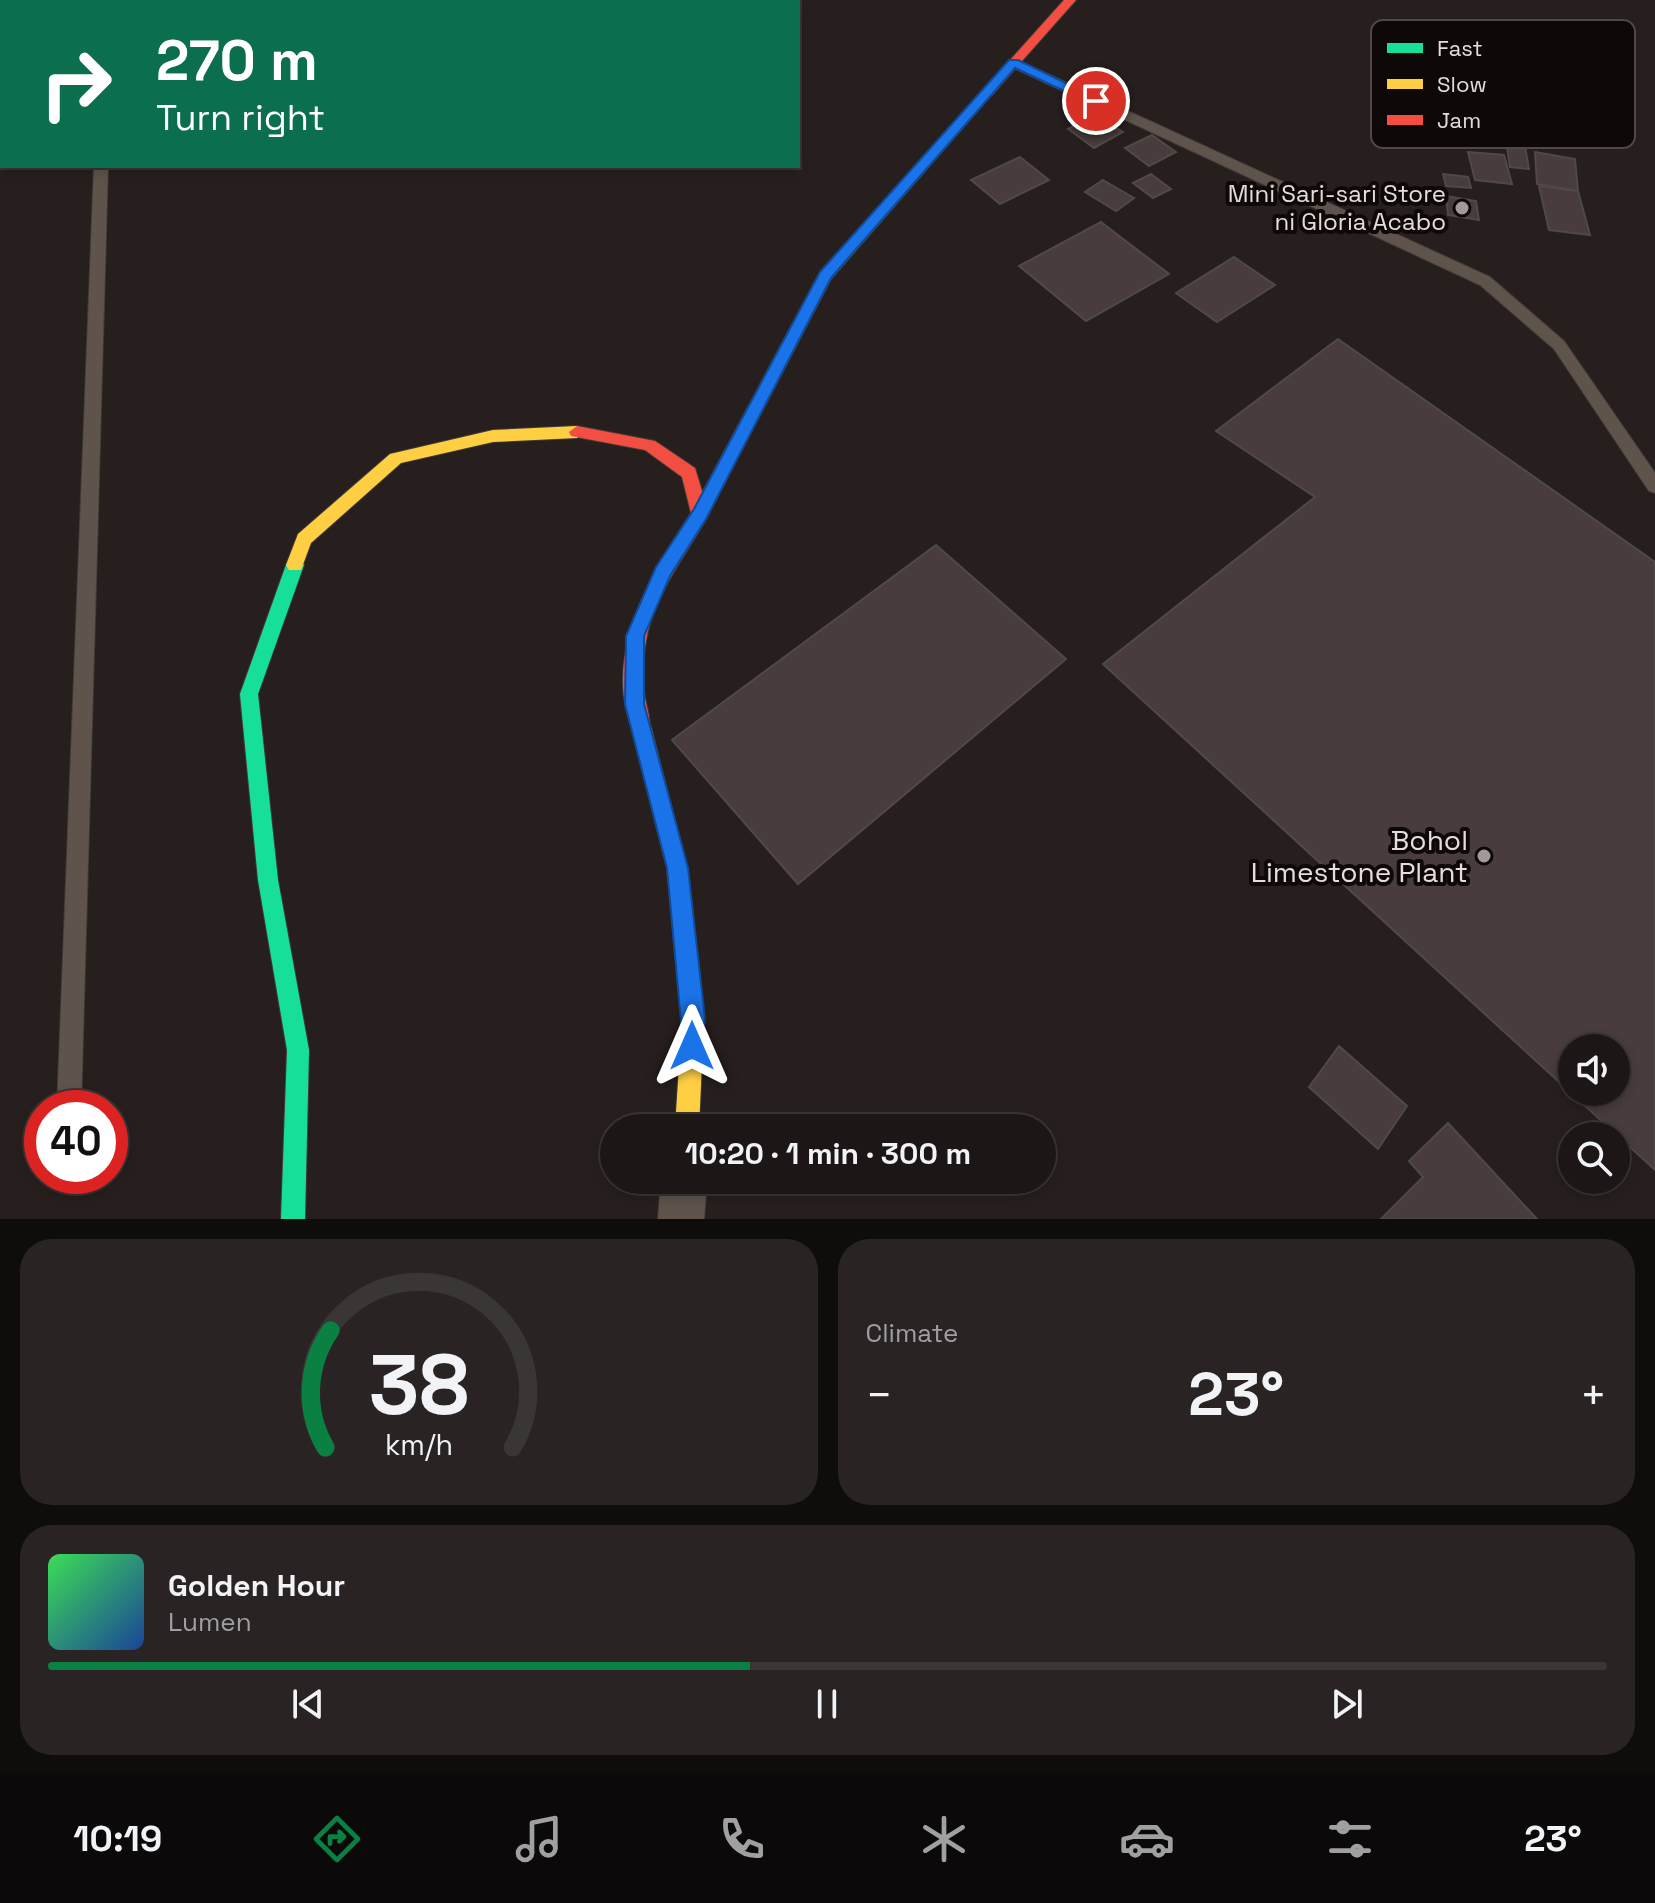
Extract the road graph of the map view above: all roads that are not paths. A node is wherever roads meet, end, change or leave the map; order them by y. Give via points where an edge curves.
1 (1070, 0) edge
2 (1013, 63) junction
3 (101, 168) edge
4 (1655, 486) edge
5 (700, 514) junction
6 (70, 1090) edge
7 (688, 1114) edge
8 (683, 1194) edge
9 (293, 1219) edge
10 (681, 1219) edge

1 - 2 street
2 - 4 lane via 1485,281 1559,345
2 - 5 street via 825,276
3 - 6 lane
5 - 7 street via 662,572 635,636 635,704 677,868 692,1004
5 - 9 street via 689,473 649,445 589,432 493,436 396,458 304,539 249,694 268,880 298,1050
8 - 10 street

